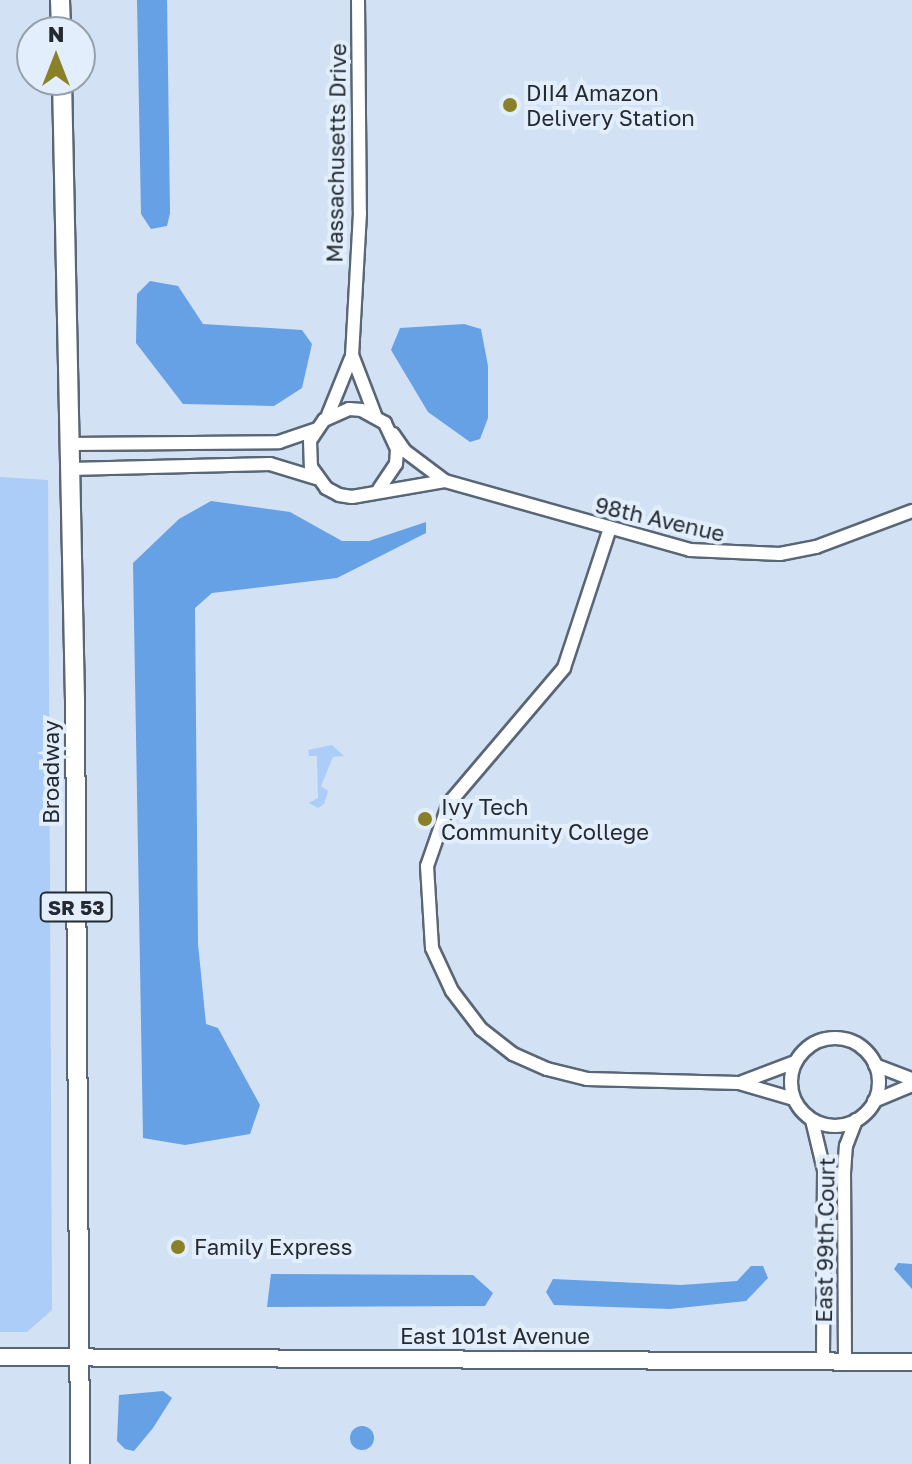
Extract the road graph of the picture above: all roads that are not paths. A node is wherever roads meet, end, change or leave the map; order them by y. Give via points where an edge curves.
1 (358, 0) edge
2 (62, 96) edge
3 (352, 355) junction
4 (375, 415) junction
5 (320, 424) junction
6 (393, 434) junction
7 (70, 444) junction
8 (70, 469) junction
9 (316, 478) junction
10 (445, 481) junction
11 (379, 489) junction
12 (912, 511) edge
13 (609, 531) junction
14 (795, 1062) junction
15 (875, 1065) junction
16 (912, 1082) edge
17 (739, 1083) junction
18 (794, 1099) junction
19 (874, 1101) junction
20 (812, 1120) junction
21 (856, 1120) junction
22 (0, 1357) edge
23 (79, 1358) junction
24 (823, 1360) junction
25 (845, 1361) junction
26 (912, 1362) edge
27 (80, 1464) edge

1 - 3 street, Massachusetts Drive via 360,213
2 - 7 main road, Broadway / SR 53
3 - 4 street
3 - 5 street via 337,402
4 - 5 street via 349,409
4 - 6 street, 98th Avenue
5 - 7 street via 279,442
5 - 9 street via 309,454
6 - 10 street, 98th Avenue via 405,451
6 - 11 street via 396,464
7 - 8 main road, Broadway / SR 53
8 - 9 street, 98th Avenue via 270,464
8 - 23 main road, Broadway / SR 53
9 - 11 street, 98th Avenue via 339,495
10 - 11 street, 98th Avenue
10 - 13 street, 98th Avenue
12 - 13 street, 98th Avenue via 816,547 752,556 690,550
13 - 17 street via 564,668 449,803 427,866 432,948 452,991 481,1029 513,1054 547,1069 587,1079
14 - 15 street via 805,1049 836,1038 852,1042
14 - 17 street
14 - 18 street via 790,1080
15 - 16 street
15 - 19 street
16 - 19 street
17 - 18 street
18 - 20 street
19 - 21 street
20 - 21 street via 827,1125
20 - 24 street, East 99th Court via 824,1170
21 - 25 street, East 99th Court via 844,1173
22 - 23 street, East 101st Avenue
23 - 24 street, East 101st Avenue
23 - 27 main road, Broadway / SR 53
24 - 25 street, East 101st Avenue
25 - 26 street, East 101st Avenue

